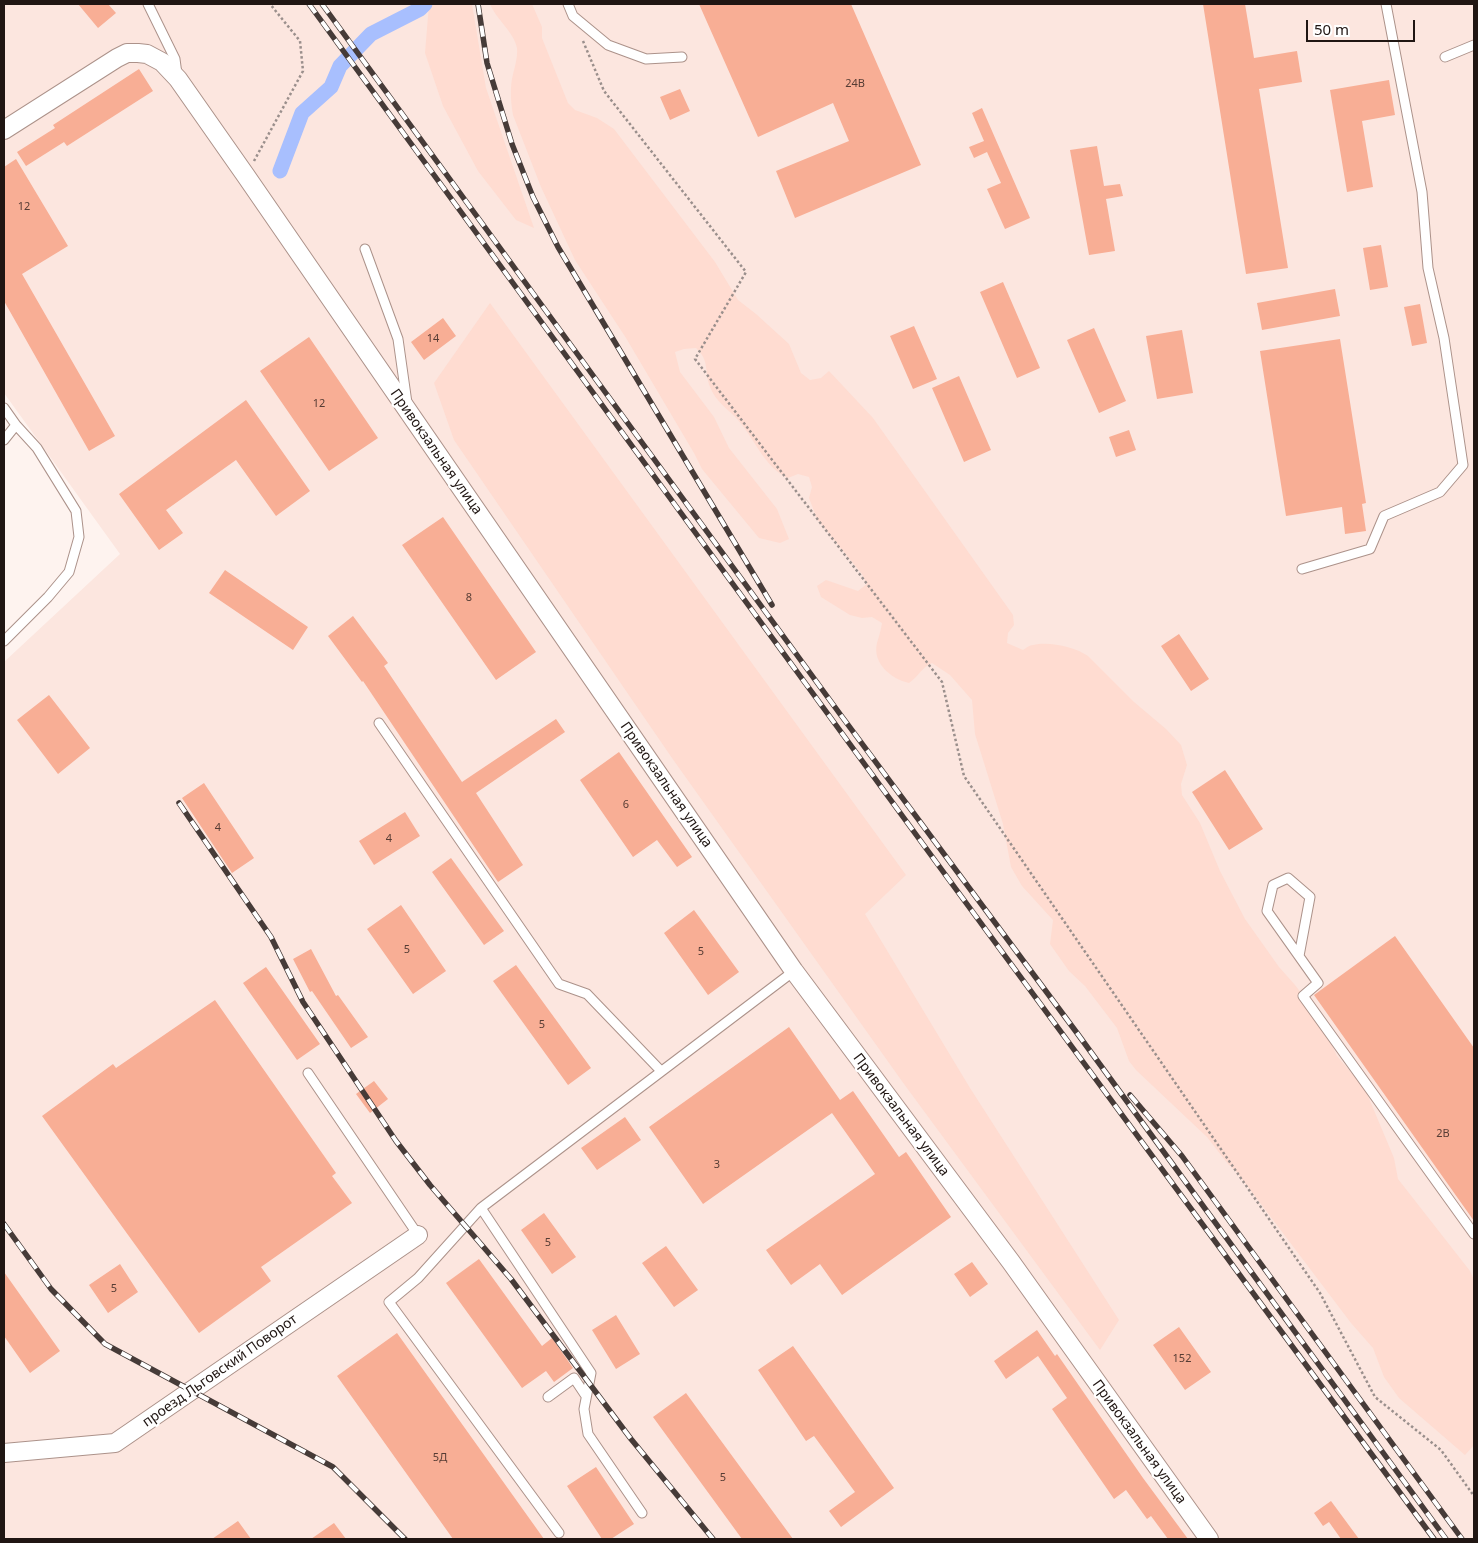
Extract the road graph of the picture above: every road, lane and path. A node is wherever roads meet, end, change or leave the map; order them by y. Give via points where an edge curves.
1 (148, 4) edge
2 (270, 4) edge
3 (568, 4) edge
4 (1386, 4) edge
5 (573, 16) junction
6 (1474, 45) edge
7 (682, 57) dead end
8 (1445, 57) dead end
9 (178, 79) junction
10 (4, 130) edge
11 (246, 176) junction
12 (365, 249) dead end
13 (4, 408) edge
14 (408, 412) junction
15 (16, 425) junction
16 (4, 440) edge
17 (1302, 569) dead end
18 (4, 641) edge
19 (379, 723) dead end
20 (1299, 956) junction
21 (794, 971) junction
22 (662, 1071) junction
23 (308, 1073) dead end
24 (481, 1208) junction
25 (1474, 1234) edge
26 (418, 1235) joint
27 (586, 1396) junction
28 (548, 1397) dead end
29 (4, 1453) edge
30 (1474, 1496) edge
31 (642, 1513) dead end
32 (559, 1533) dead end
33 (1209, 1539) edge

1 - 9 lane via 175,59
2 - 11 path via 300,41 303,71
3 - 5 lane
4 - 17 lane via 1422,192 1428,268 1444,338 1463,465 1440,492 1384,516 1370,549
5 - 7 lane via 608,45 646,60
5 - 30 path via 604,91 746,272 695,359 942,682 964,776 1320,1293 1375,1396 1441,1450
6 - 8 lane
9 - 10 street, Привокзальная улица via 162,62 147,54 128,53
9 - 11 street, Привокзальная улица
11 - 14 street, Привокзальная улица
12 - 14 lane via 398,339
13 - 15 lane
14 - 21 street, Привокзальная улица
15 - 16 lane
15 - 18 lane via 37,448 76,511 79,537 69,572
19 - 22 lane via 559,984 587,994
20 - 20 lane via 1267,911 1273,885 1288,878 1310,897
20 - 25 lane via 1318,983 1304,996
21 - 22 lane
21 - 33 street, Привокзальная улица via 1005,1254
22 - 24 lane
23 - 26 lane
24 - 27 lane via 591,1374
24 - 32 lane via 418,1278 390,1302
26 - 29 street, проезд Льговский Поворот via 115,1443
27 - 28 lane via 574,1378
27 - 31 lane via 584,1409 588,1434

